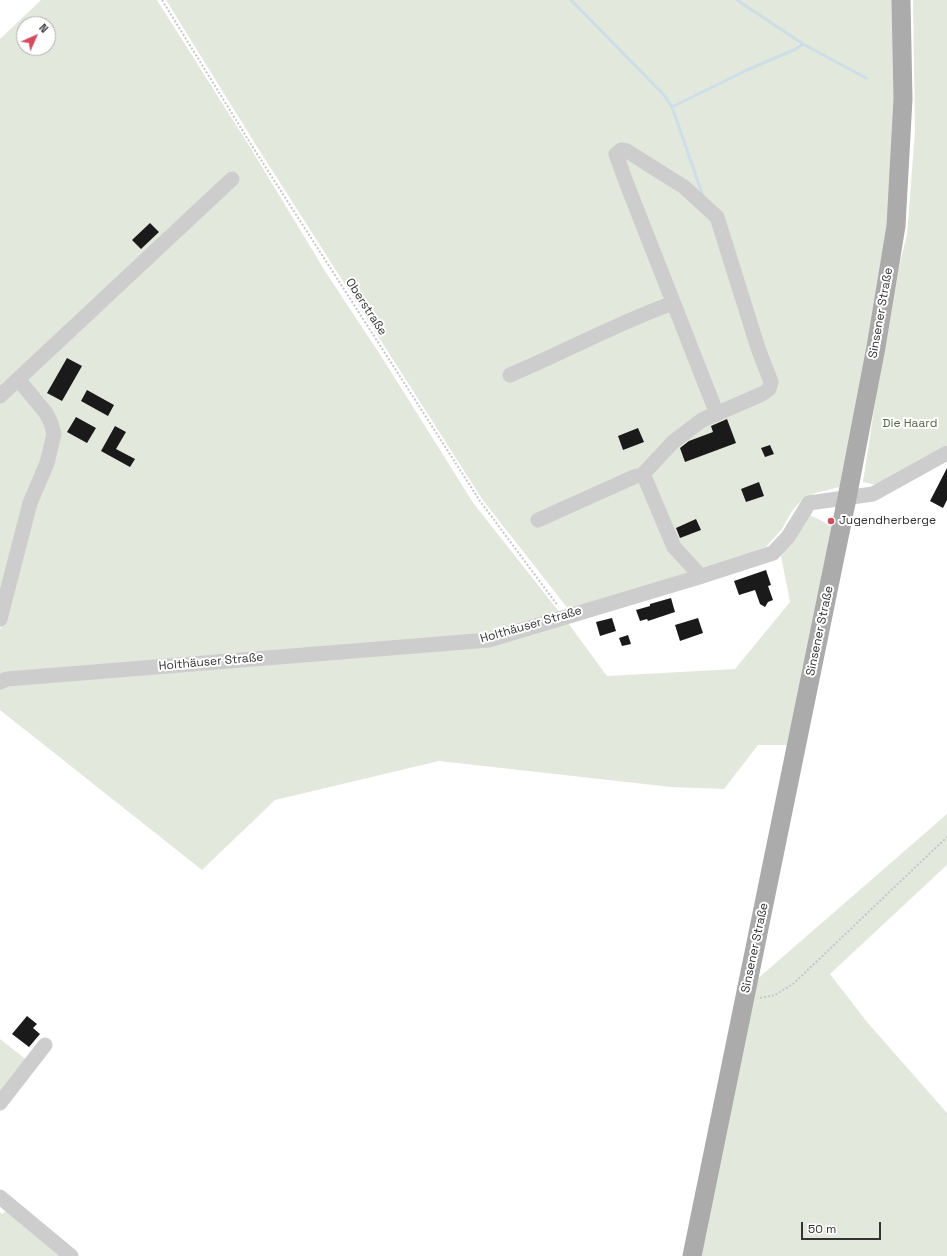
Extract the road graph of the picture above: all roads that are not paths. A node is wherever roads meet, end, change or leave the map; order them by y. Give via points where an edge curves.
1 (901, 0) edge
2 (232, 178) dead end
3 (673, 304) junction
4 (510, 375) dead end
5 (18, 379) junction
6 (0, 396) edge
7 (717, 414) junction
8 (947, 452) edge
9 (644, 476) junction
10 (847, 498) junction
11 (538, 520) dead end
12 (699, 577) junction
13 (0, 619) edge
14 (0, 682) edge
15 (45, 1045) dead end
16 (0, 1103) edge
17 (0, 1197) edge
18 (71, 1256) edge
19 (692, 1256) edge

1 - 10 main road, Sinsener Straße via 903,99 896,226
2 - 5 street
3 - 4 street via 639,315
3 - 7 street
3 - 7 street via 616,154 620,150 627,151 684,188 717,217 771,382 769,389 762,394
5 - 6 street
5 - 13 street via 46,413 54,434 47,463 30,503
7 - 9 street via 702,420 673,442
8 - 10 street, Holthäuser Straße via 873,494
9 - 11 street via 636,476
9 - 12 street via 674,547
10 - 12 street, Holthäuser Straße via 809,504 788,538 773,553
10 - 19 main road, Sinsener Straße
12 - 14 street, Holthäuser Straße via 489,640 14,678
15 - 16 street
17 - 18 street

